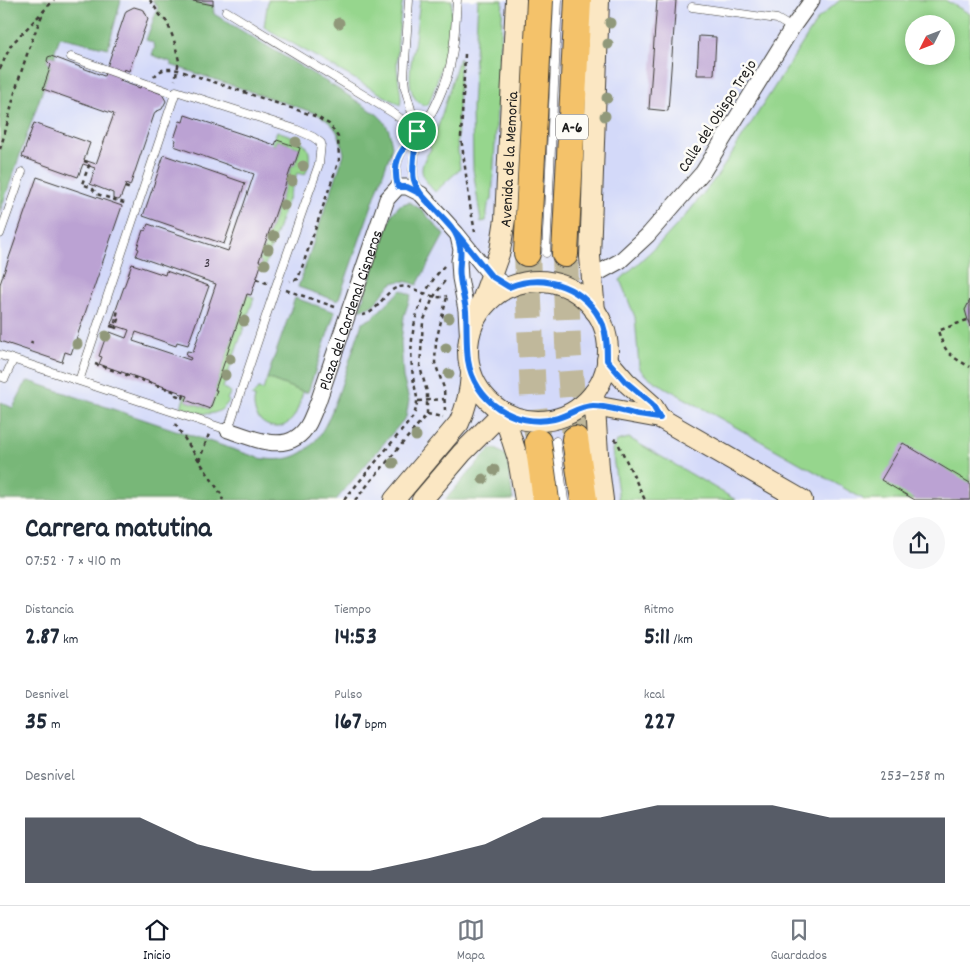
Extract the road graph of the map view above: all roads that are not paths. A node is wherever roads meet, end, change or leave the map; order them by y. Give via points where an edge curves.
1 (409, 0) edge
2 (457, 0) edge
3 (516, 0) edge
4 (540, 0) edge
5 (558, 0) edge
6 (578, 0) edge
7 (600, 0) edge
8 (812, 0) edge
9 (692, 7) dead end
10 (226, 11) dead end
11 (792, 28) junction
12 (71, 57) dead end
13 (175, 94) junction
14 (417, 131) junction
15 (22, 172) dead end
16 (398, 187) junction
17 (421, 194) junction
18 (0, 234) edge
19 (457, 234) junction
20 (546, 253) junction
21 (491, 276) junction
22 (591, 277) junction
23 (509, 287) junction
24 (595, 311) junction
25 (477, 316) junction
26 (468, 344) junction
27 (0, 355) edge
28 (13, 360) junction
29 (607, 360) junction
30 (472, 374) junction
31 (0, 376) edge
32 (78, 381) junction
33 (589, 402) junction
34 (503, 412) junction
35 (660, 418) junction
36 (228, 430) junction
37 (556, 441) junction
38 (394, 500) edge
39 (422, 500) edge
40 (525, 500) edge
41 (546, 500) edge
42 (564, 500) edge
43 (584, 500) edge
44 (603, 500) edge
45 (802, 500) edge

1 - 14 lane via 404,77
2 - 14 lane via 453,54 446,79 434,109
3 - 21 main road, Avenida de la Memoria via 505,219 500,251
4 - 20 highway, Avenida de la Memoria / A-6
5 - 20 lane
6 - 20 highway, A-6
7 - 22 main road
8 - 11 street, Calle del Obispo Trejo
9 - 11 lane via 777,19
10 - 14 lane
11 - 22 street, Calle del Obispo Trejo via 703,172 648,235 620,261
12 - 13 lane
13 - 32 lane
13 - 36 lane via 176,91 295,129 320,143 319,164
14 - 16 lane via 396,163
14 - 17 lane via 413,171
15 - 18 lane
16 - 17 street via 407,187
16 - 36 street, Plaza del Cardenal Cisneros via 387,199 308,425 291,440 272,444
17 - 19 street
19 - 21 street
19 - 26 street
21 - 23 street
21 - 25 main road, Avenida de la Memoria
22 - 24 main road
23 - 24 main road via 533,281 551,282 583,297
23 - 25 main road via 491,299
24 - 29 main road via 605,334
25 - 26 main road
26 - 30 main road
27 - 28 lane
28 - 31 lane via 5,378
28 - 32 lane
29 - 33 main road
29 - 35 main road via 652,404
30 - 34 main road via 481,391
30 - 38 main road via 470,396 459,423
32 - 36 lane
33 - 34 main road via 562,416 542,421 522,419
33 - 35 main road
33 - 44 main road
34 - 39 main road
34 - 40 main road via 518,459
35 - 45 main road
37 - 41 highway
37 - 42 lane
37 - 43 highway

